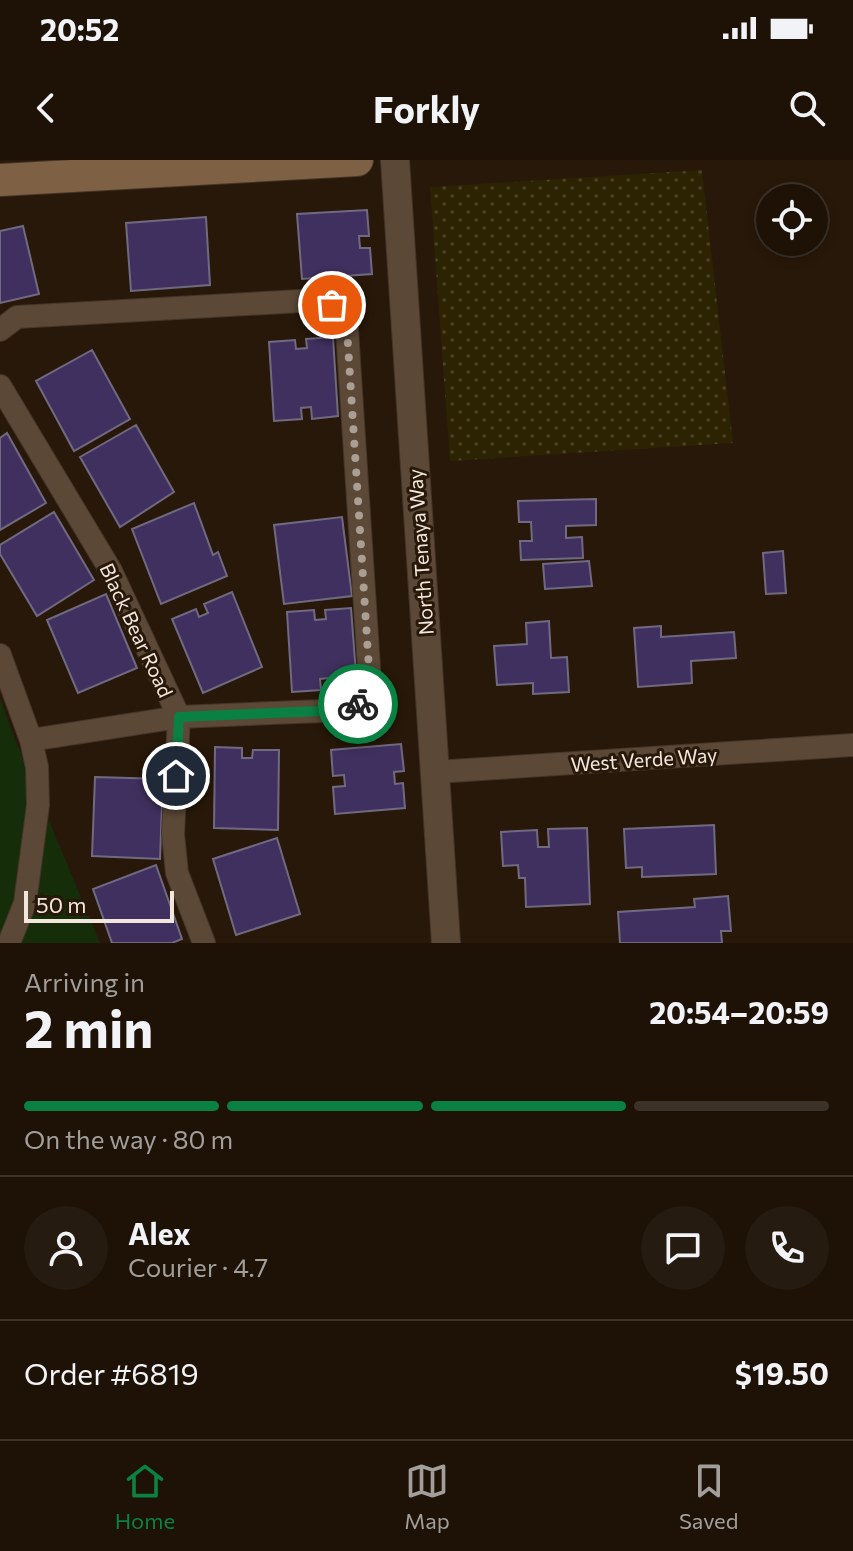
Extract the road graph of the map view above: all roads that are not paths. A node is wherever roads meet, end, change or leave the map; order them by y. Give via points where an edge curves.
1 (395, 160) edge
2 (346, 161) edge
3 (0, 180) edge
4 (0, 330) edge
5 (0, 386) edge
6 (0, 655) edge
7 (179, 717) junction
8 (31, 740) junction
9 (853, 745) edge
10 (435, 772) junction
11 (9, 943) edge
12 (204, 943) edge
13 (446, 943) edge

1 - 10 street, North Tenaya Way
2 - 3 main road
4 - 7 street via 17,317 318,300 341,313 347,330 370,683 361,703 346,710
5 - 7 street, Black Bear Road via 111,571
6 - 8 street
7 - 8 street
7 - 12 street, Black Bear Road via 173,834 177,873
8 - 11 street via 38,805 31,877
9 - 10 street, West Verde Way
10 - 13 street, North Tenaya Way

